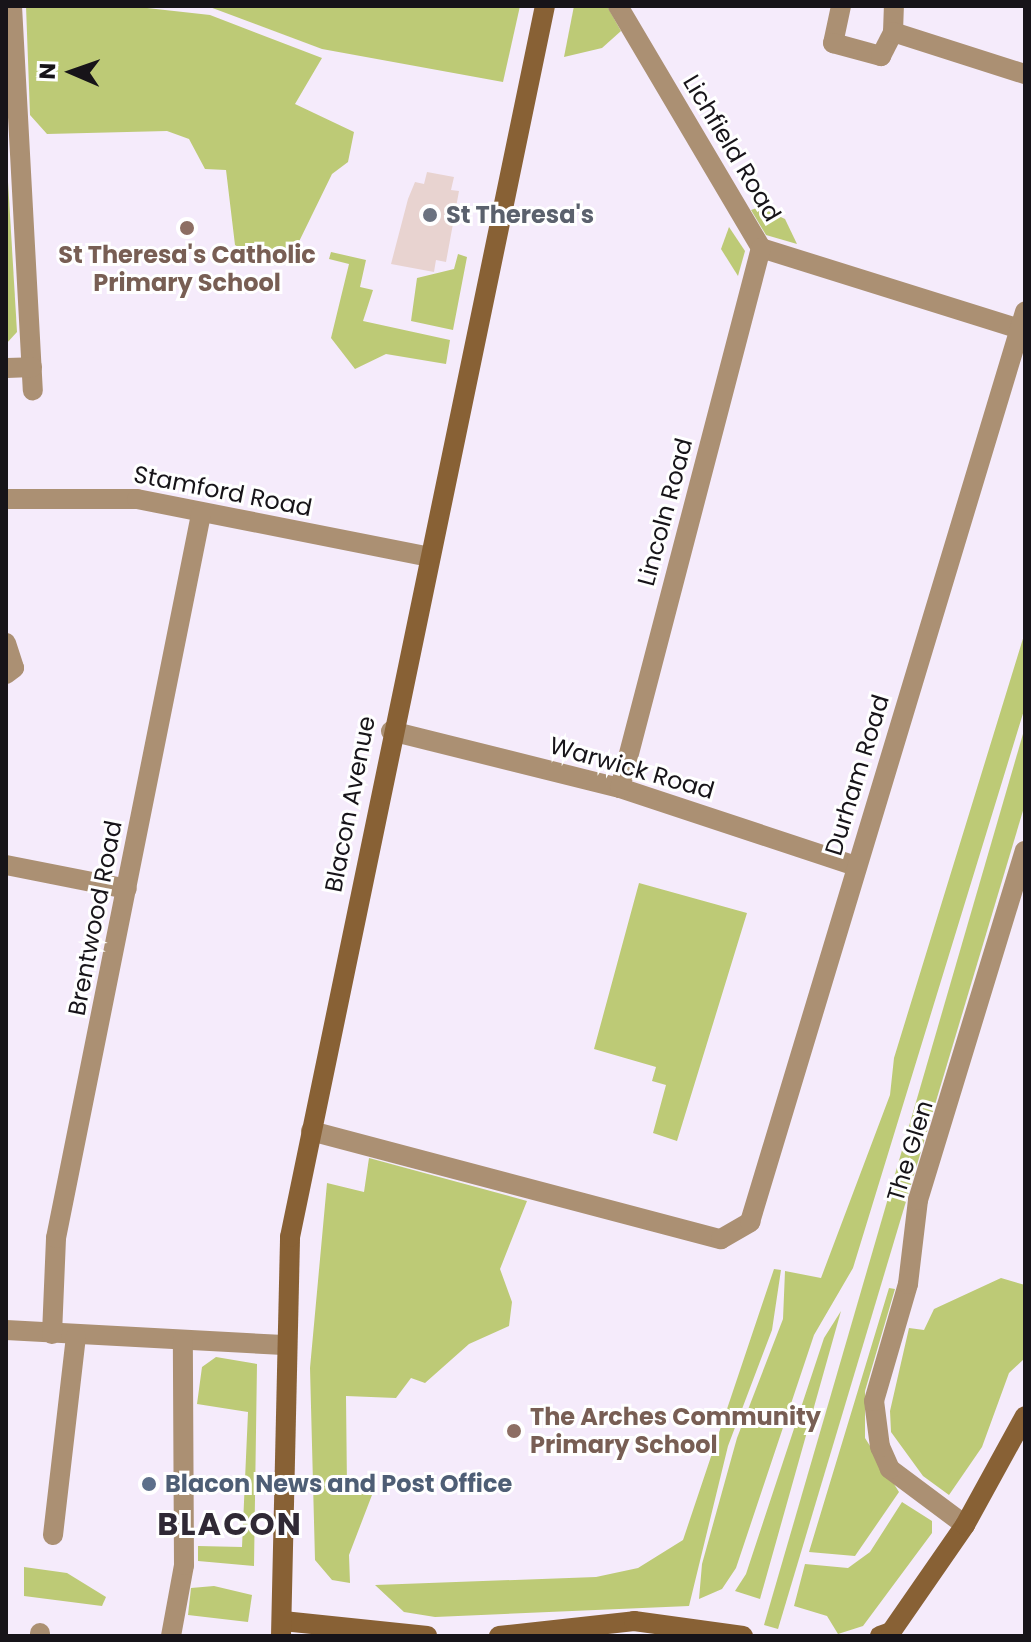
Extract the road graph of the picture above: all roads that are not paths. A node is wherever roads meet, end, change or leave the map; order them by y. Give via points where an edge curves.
1 (12, 6) edge
2 (545, 6) edge
3 (618, 6) edge
4 (841, 6) edge
5 (894, 6) edge
6 (893, 32) junction
7 (1025, 74) edge
8 (761, 248) junction
9 (1022, 321) edge
10 (32, 367) junction
11 (7, 368) edge
12 (33, 390) dead end
13 (6, 499) edge
14 (201, 514) junction
15 (429, 557) junction
16 (6, 643) edge
17 (6, 674) edge
18 (391, 731) junction
19 (620, 788) junction
20 (1025, 851) edge
21 (6, 865) edge
22 (856, 866) junction
23 (127, 889) junction
24 (311, 1131) junction
25 (6, 1330) edge
26 (52, 1334) junction
27 (76, 1336) junction
28 (183, 1340) junction
29 (284, 1345) junction
30 (1025, 1416) edge
31 (965, 1525) junction
32 (53, 1535) dead end
33 (632, 1628) edge
34 (282, 1629) edge
35 (369, 1633) edge
36 (889, 1635) edge
37 (171, 1636) edge
38 (427, 1636) edge
39 (499, 1636) edge
40 (743, 1636) edge

1 - 10 street
2 - 15 street, Blacon Avenue
3 - 8 street, Lichfield Road
4 - 6 street via 833,43 881,56
5 - 6 street
6 - 7 street
8 - 9 street, Lichfield Road
8 - 19 street, Lincoln Road
9 - 22 street, Durham Road
10 - 11 street
10 - 12 street
13 - 14 street, Stamford Road via 54,494 137,499
14 - 15 street, Stamford Road
14 - 23 street, Brentwood Road
15 - 18 street, Blacon Avenue
16 - 17 street via 14,668
18 - 19 street, Warwick Road
18 - 24 street, Blacon Avenue
19 - 22 street, Warwick Road
20 - 31 street, The Glen via 918,1200 908,1284 874,1401 877,1438 890,1469
21 - 23 street
22 - 24 street, Durham Road via 750,1222 721,1239
23 - 26 street, Brentwood Road via 56,1238
24 - 29 street, Blacon Avenue via 290,1237
25 - 26 street
26 - 27 street
27 - 28 street
27 - 32 street
28 - 29 street
28 - 37 street via 188,1406 184,1565
29 - 34 street, Blacon Avenue
30 - 31 street
31 - 36 street
33 - 39 street
33 - 40 street via 709,1627
34 - 35 street
35 - 38 street

